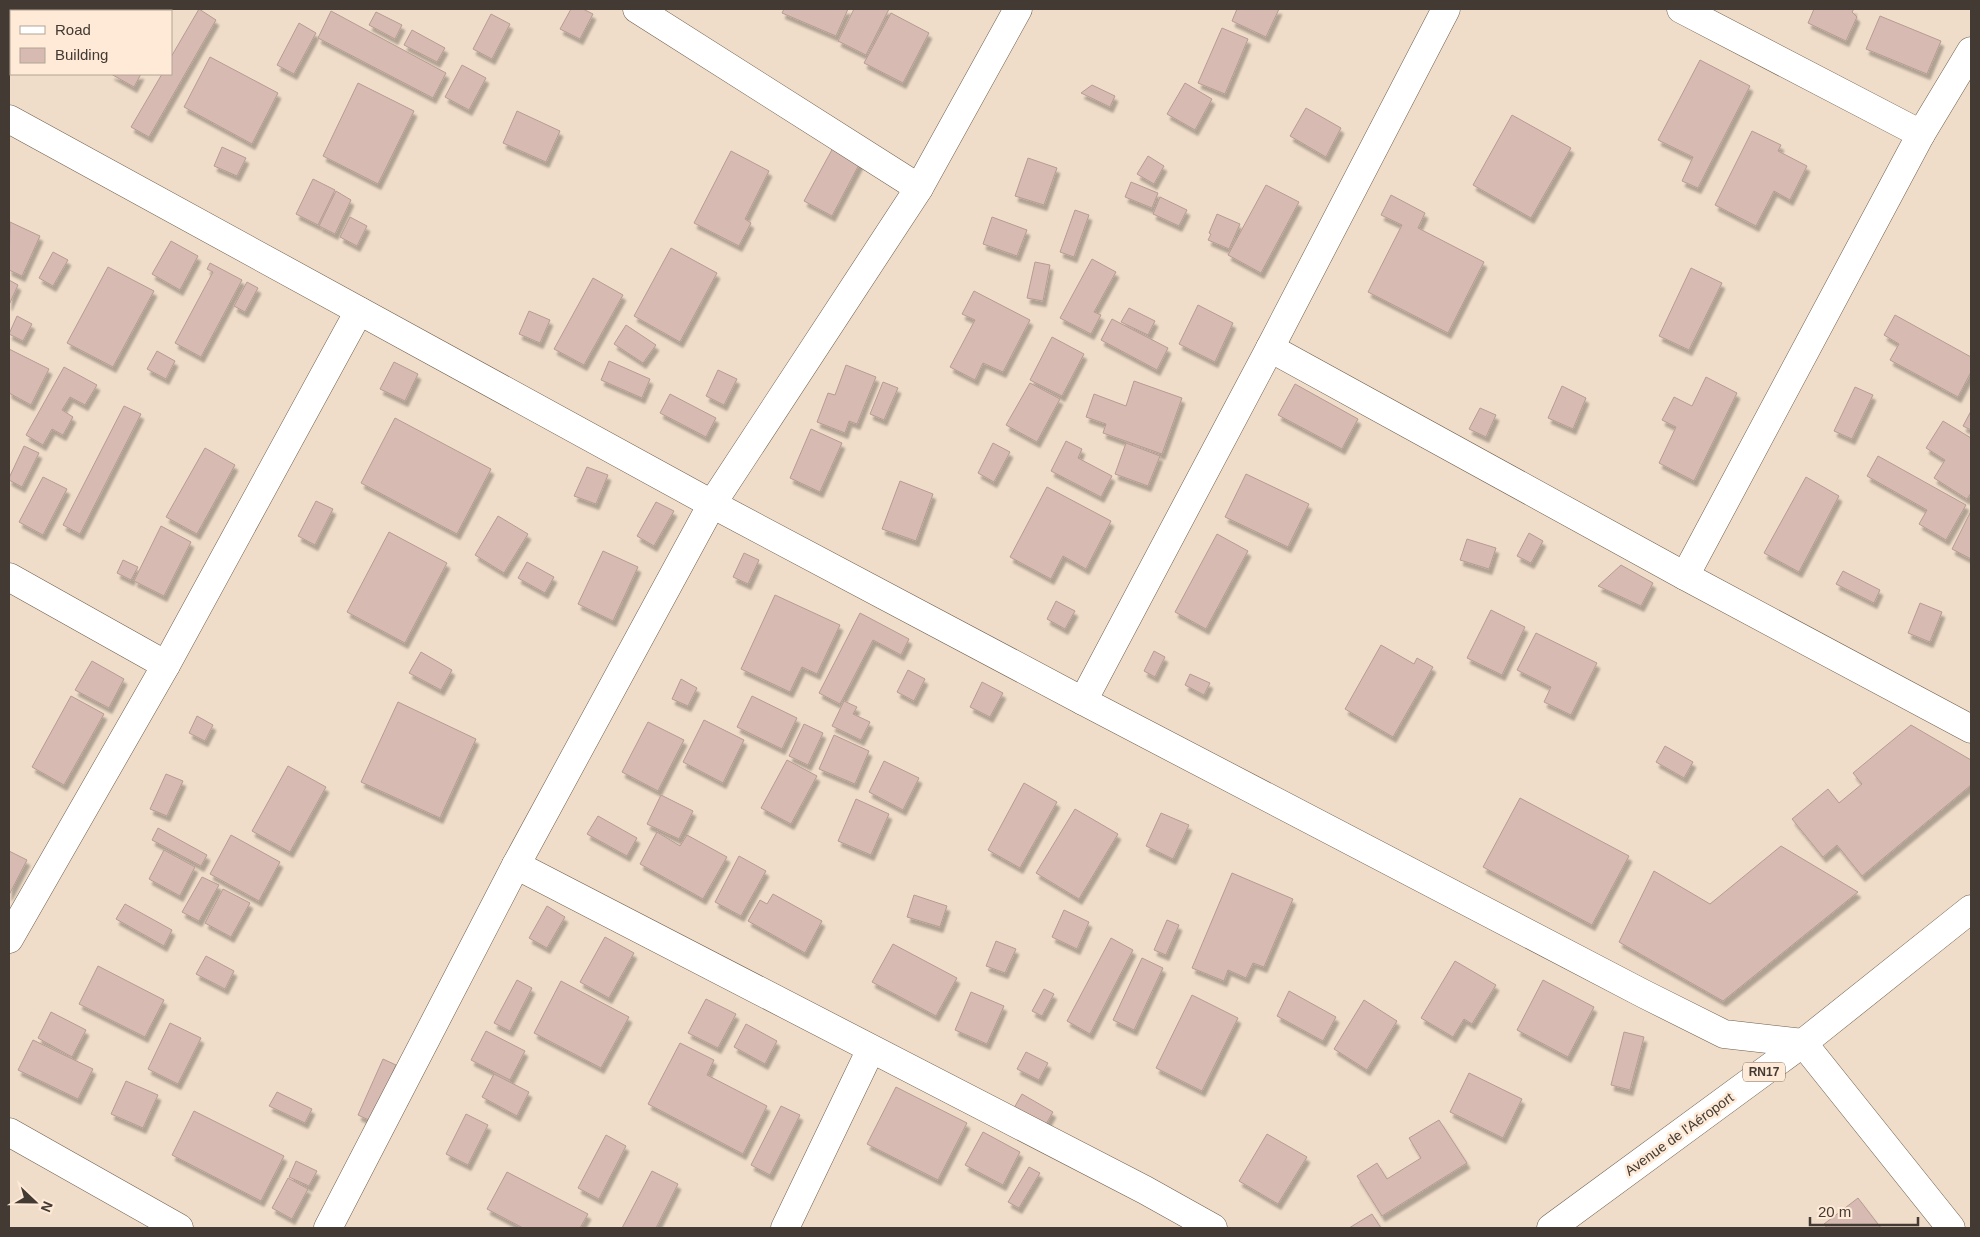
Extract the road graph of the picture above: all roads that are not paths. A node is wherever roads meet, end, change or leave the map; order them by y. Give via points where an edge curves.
1 (637, 9) edge
2 (1018, 9) edge
3 (1446, 9) edge
4 (1681, 9) edge
5 (1971, 52) edge
6 (9, 119) edge
7 (1921, 134) junction
8 (919, 188) junction
9 (359, 311) junction
10 (1270, 348) junction
11 (712, 504) junction
12 (1685, 576) junction
13 (9, 577) edge
14 (166, 664) junction
15 (1083, 701) junction
16 (1971, 729) edge
17 (516, 865) junction
18 (1971, 909) edge
19 (9, 939) edge
20 (1803, 1044) junction
21 (871, 1049) junction
22 (9, 1132) edge
23 (179, 1228) edge
24 (328, 1228) edge
25 (785, 1228) edge
26 (1213, 1228) edge
27 (1551, 1228) edge
28 (1951, 1228) edge

1 - 8 street
2 - 8 street
3 - 10 street
4 - 7 street
5 - 7 street
6 - 9 street
7 - 12 street
8 - 11 street
9 - 11 street
9 - 14 street
10 - 12 street
10 - 15 street
11 - 15 street
11 - 17 street
12 - 16 street
13 - 14 street
14 - 19 street
15 - 20 street via 1724,1034
17 - 21 street
17 - 24 street
18 - 20 street, Avenue de l'Aéroport / RN17
20 - 27 street, Avenue de l'Aéroport / RN17
20 - 28 street
21 - 25 street
21 - 26 street
22 - 23 street

